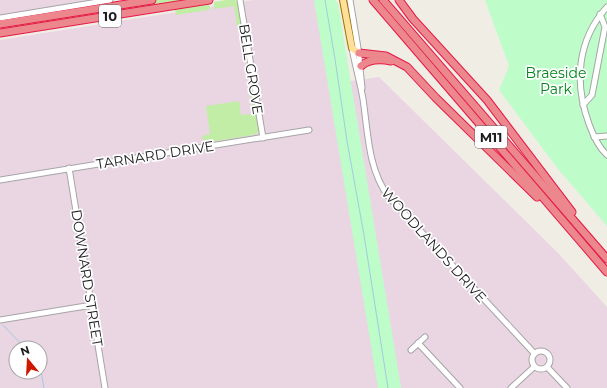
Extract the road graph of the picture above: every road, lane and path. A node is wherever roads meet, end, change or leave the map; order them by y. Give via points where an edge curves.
1 (110, 0) edge
2 (152, 0) edge
3 (209, 0) edge
4 (240, 0) edge
5 (343, 0) edge
6 (350, 0) edge
7 (383, 0) edge
8 (399, 0) edge
9 (194, 1) edge
10 (374, 1) edge
11 (607, 6) edge
12 (600, 14) junction
13 (0, 18) edge
14 (0, 24) edge
15 (0, 32) edge
16 (352, 48) junction
17 (359, 52) junction
18 (400, 63) junction
19 (361, 66) junction
20 (362, 97) junction
21 (583, 105) junction
22 (309, 130) dead end
23 (607, 136) edge
24 (594, 137) junction
25 (263, 138) junction
26 (607, 155) edge
27 (70, 168) junction
28 (0, 180) edge
29 (574, 234) junction
30 (607, 255) edge
31 (607, 258) edge
32 (607, 272) edge
33 (92, 305) junction
34 (1, 320) edge
35 (425, 337) dead end
36 (418, 343) junction
37 (411, 350) dead end
38 (534, 353) junction
39 (547, 366) junction
40 (534, 367) junction
41 (105, 388) edge
42 (460, 388) edge
43 (511, 388) edge
44 (567, 388) edge

1 - 13 street
2 - 14 highway, 10
3 - 9 highway, 10
4 - 25 street, BELL GROVE
5 - 16 main road, WOODLANDS DRIVE
6 - 17 street, WOODLANDS DRIVE
7 - 31 highway, M11
8 - 30 highway via 487,100 580,224
9 - 15 highway, 10
10 - 29 highway, M11
11 - 12 street
12 - 21 street via 581,57 579,78
12 - 21 street via 604,27 592,95
16 - 17 main road
16 - 20 street, WOODLANDS DRIVE
17 - 18 highway via 386,56
17 - 19 street, WOODLANDS DRIVE
18 - 19 highway via 377,60
18 - 29 highway via 409,69
19 - 20 street, WOODLANDS DRIVE
20 - 38 street, WOODLANDS DRIVE via 373,168 382,188
21 - 24 street
22 - 25 street, TARNARD DRIVE
23 - 24 street
24 - 26 street
25 - 27 street, TARNARD DRIVE
27 - 28 street, TARNARD DRIVE
27 - 33 street, DOWNARD STREET
29 - 32 highway, M11
33 - 34 street
33 - 41 street, DOWNARD STREET
35 - 36 street
36 - 37 street
36 - 42 street
38 - 39 street via 542,351 548,354 550,362
38 - 40 street via 531,359
39 - 40 street via 542,369
39 - 44 street
40 - 43 street

